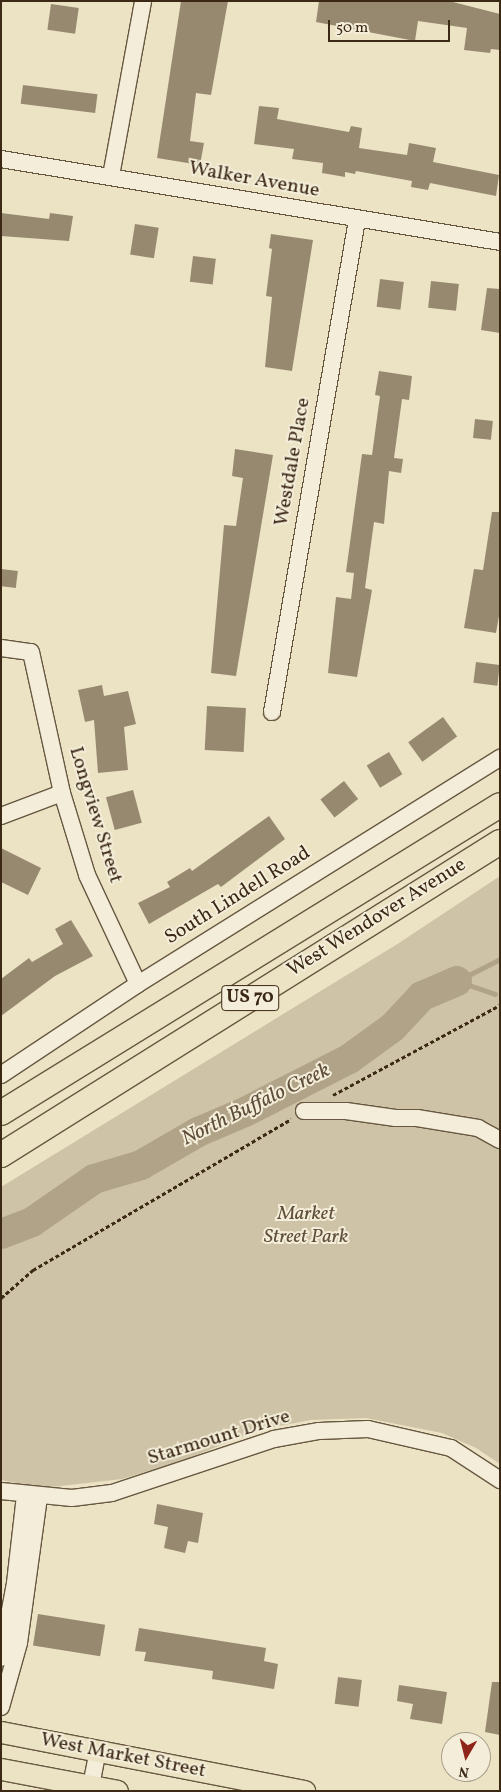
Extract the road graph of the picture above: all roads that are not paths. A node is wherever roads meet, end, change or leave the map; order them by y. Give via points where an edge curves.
1 (143, 1) edge
2 (1, 159) edge
3 (111, 176) junction
4 (357, 220) junction
5 (500, 242) edge
6 (1, 648) edge
7 (272, 712) dead end
8 (500, 758) edge
9 (62, 793) junction
10 (500, 805) edge
11 (1, 816) edge
12 (500, 842) edge
13 (138, 984) junction
14 (1, 1075) edge
15 (304, 1111) road end
16 (1, 1114) edge
17 (500, 1140) edge
18 (1, 1154) edge
19 (500, 1480) edge
20 (1, 1491) edge
21 (32, 1496) junction
22 (1, 1658) edge
23 (1, 1707) edge
24 (1, 1732) edge
25 (98, 1750) junction
26 (1, 1769) edge
27 (91, 1788) edge
28 (117, 1791) edge
29 (304, 1791) edge

1 - 3 street
2 - 3 street, Walker Avenue
3 - 4 street, Walker Avenue
4 - 5 street, Walker Avenue
4 - 7 street, Westdale Place
6 - 9 street, Longview Street via 31,652
8 - 13 street, South Lindell Road
9 - 11 street
9 - 13 street, Longview Street via 87,875
10 - 16 highway, West Wendover Avenue / US 70
12 - 18 highway, West Wendover Avenue / US 70
13 - 14 street, South Lindell Road
15 - 17 street via 346,1111 417,1118 478,1128
19 - 21 street, Starmount Drive via 451,1448 368,1429 319,1431 274,1439 112,1493 72,1498
20 - 21 street, Starmount Drive
21 - 22 street
21 - 23 street via 19,1642
24 - 25 main road, West Market Street
25 - 27 street
25 - 29 main road, West Market Street
26 - 27 main road, West Market Street
27 - 28 main road, West Market Street

